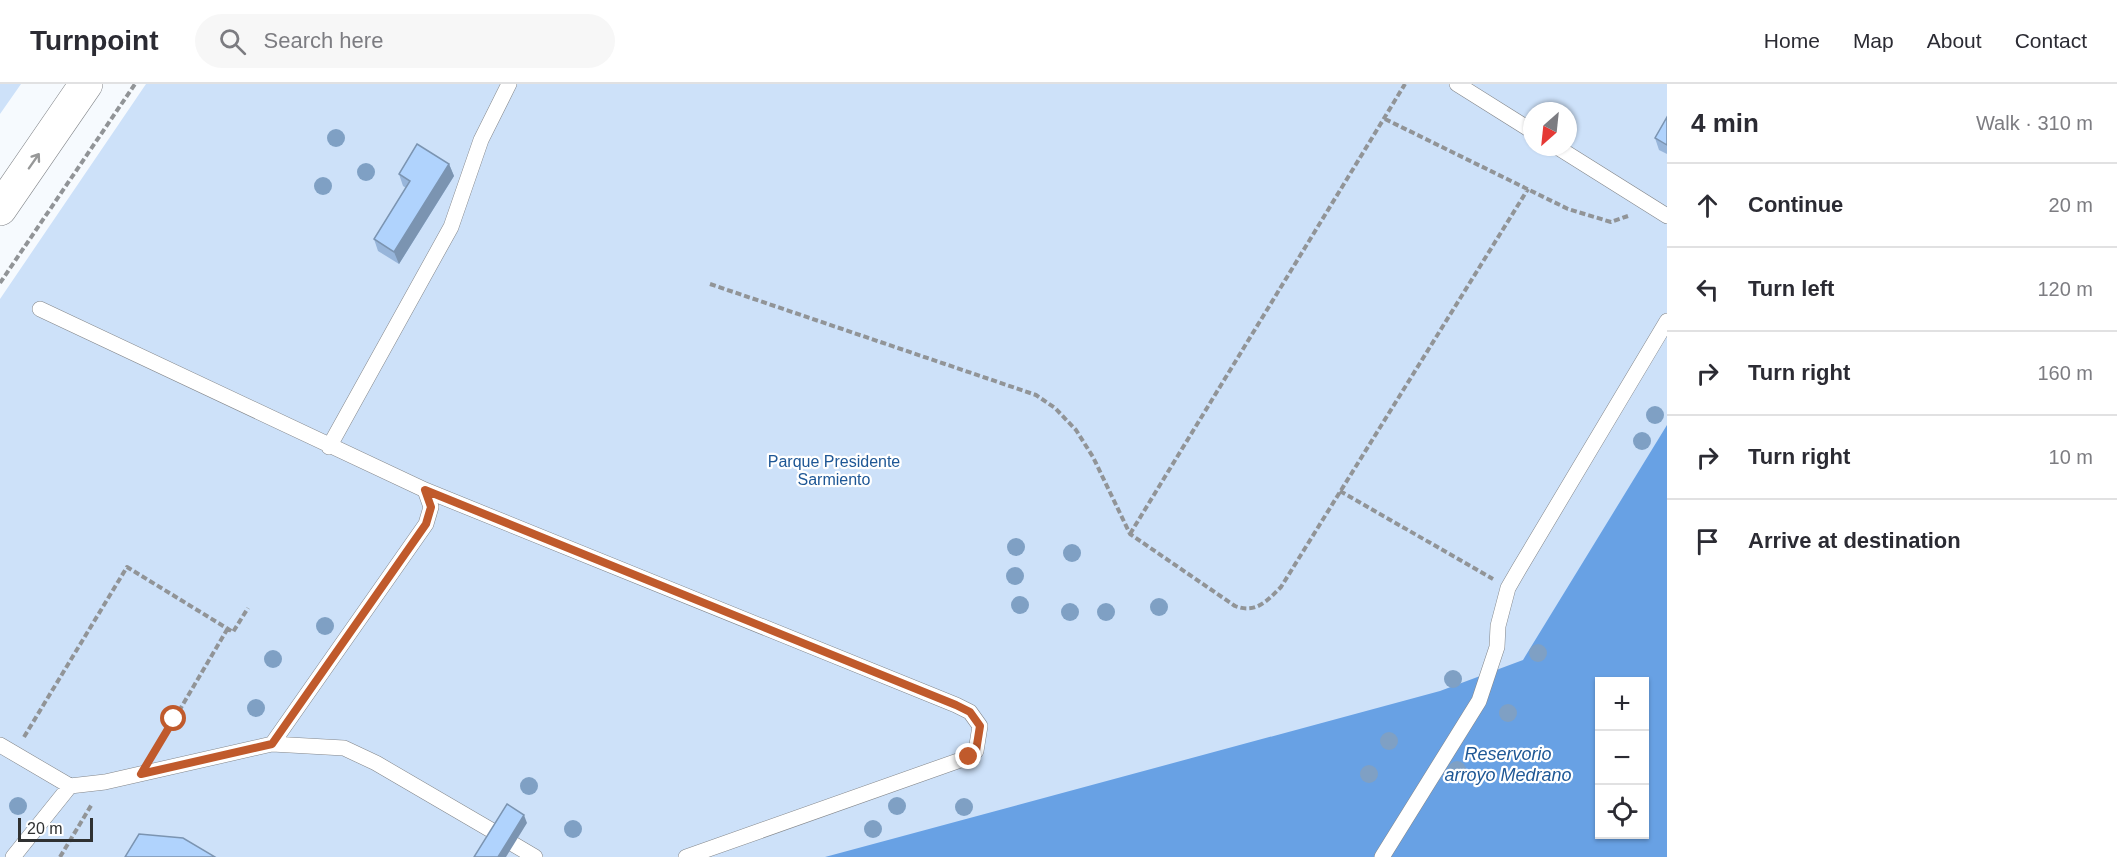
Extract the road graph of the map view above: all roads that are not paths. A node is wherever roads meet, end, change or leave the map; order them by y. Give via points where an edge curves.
1 (86, 84) edge
2 (509, 84) edge
3 (1457, 84) edge
4 (1523, 125) edge
5 (1571, 156) edge
6 (0, 209) edge
7 (1667, 216) edge
8 (40, 309) dead end
9 (1667, 321) edge
10 (328, 447) junction
11 (425, 490) junction
12 (272, 744) junction
13 (0, 745) edge
14 (70, 786) junction
15 (496, 833) edge
16 (513, 844) edge
17 (13, 857) edge
18 (535, 857) edge
19 (686, 857) edge
20 (1382, 857) edge

6 -> 1 main road
2 - 10 lane via 481,140 451,227
3 - 4 lane
5 - 7 lane
8 - 10 lane
9 - 20 lane via 1508,588 1497,647 1479,701
10 - 11 lane
11 - 12 lane via 431,507 426,524
11 - 19 lane via 956,705 970,712 980,726 976,751 969,757
12 - 14 lane via 105,782
12 - 15 lane via 344,748
13 - 14 lane
14 - 17 lane
16 - 18 lane

